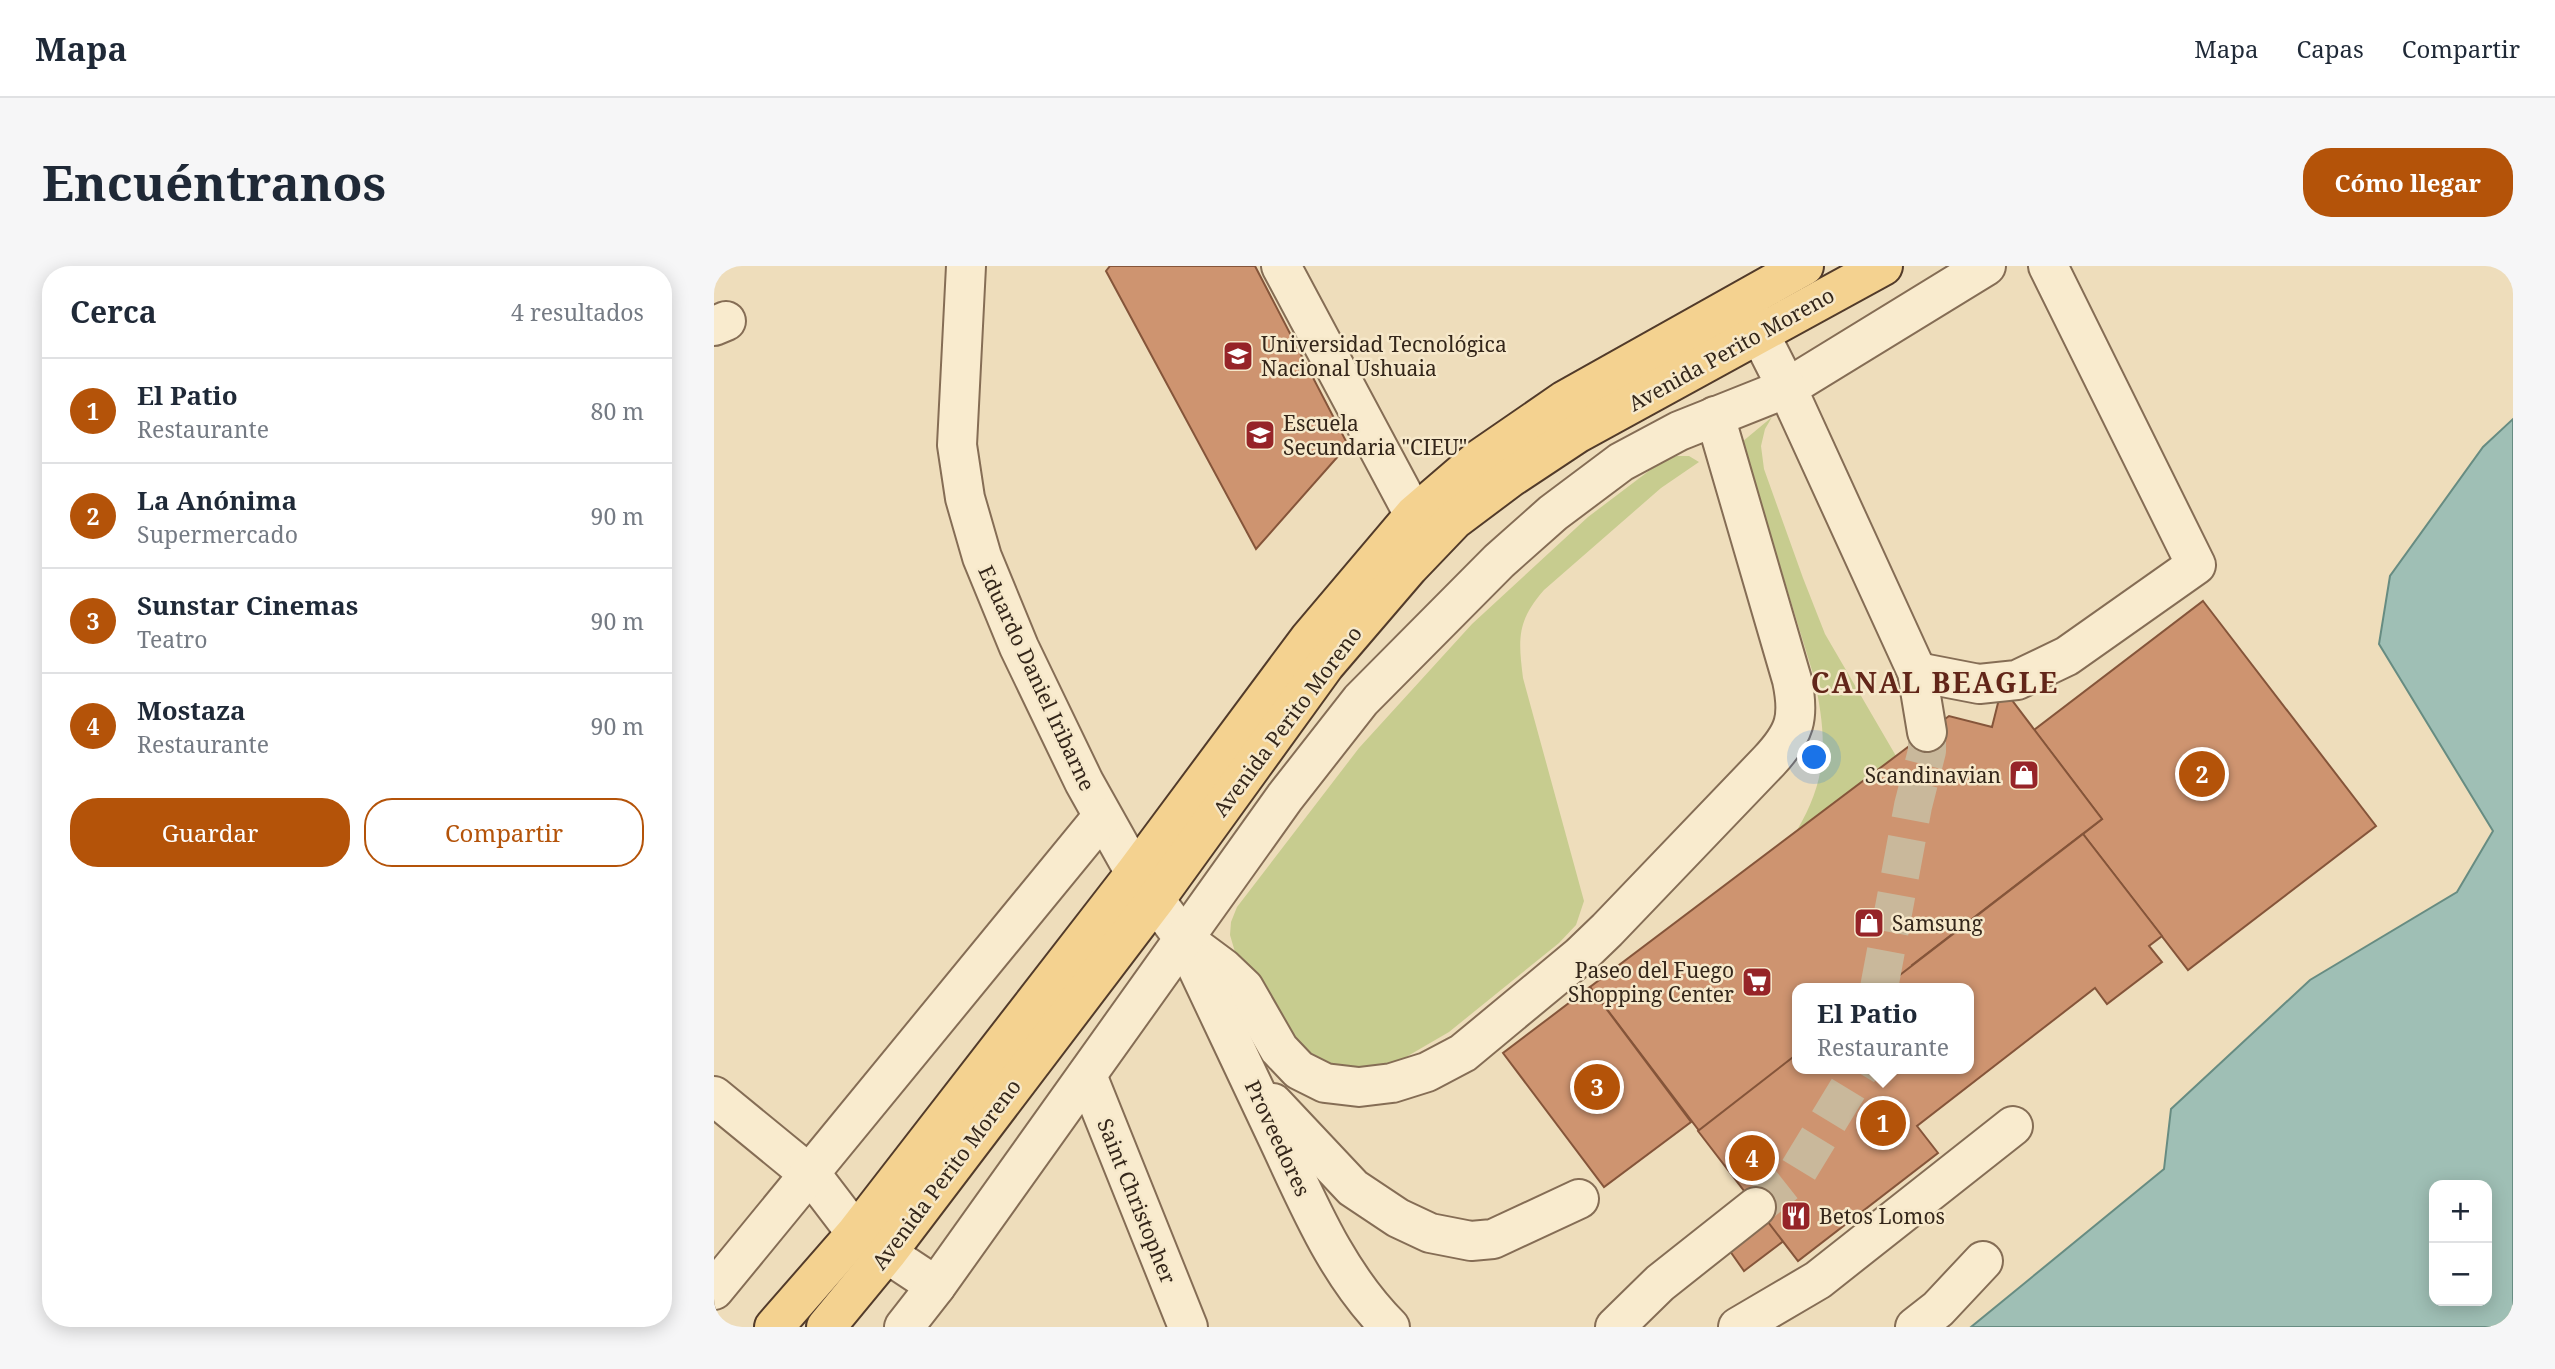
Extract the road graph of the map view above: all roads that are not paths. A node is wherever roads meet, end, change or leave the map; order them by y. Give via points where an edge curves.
1 (966, 266) edge
2 (1281, 266) edge
3 (1804, 266) edge
4 (1883, 266) edge
5 (1986, 266) edge
6 (2048, 266) edge
7 (1751, 317) junction
8 (1787, 388) junction
9 (1716, 416) junction
10 (1414, 514) junction
11 (1917, 672) junction
12 (1927, 732) tunnel mouth
13 (1102, 817) junction
14 (1145, 887) junction
15 (1184, 939) junction
16 (1087, 1075) junction
17 (1250, 1079) junction
18 (714, 1096) edge
19 (2013, 1126) dead end
20 (810, 1174) junction
21 (1579, 1199) dead end
22 (1756, 1207) tunnel mouth
23 (871, 1243) junction
24 (1983, 1261) dead end
25 (936, 1286) junction
26 (714, 1290) edge
27 (1174, 1319) edge
28 (774, 1327) edge
29 (826, 1327) edge
30 (904, 1327) edge
31 (1390, 1327) edge
32 (1615, 1327) edge
33 (1738, 1327) edge
34 (1915, 1327) edge

1 - 13 street, Eduardo Daniel Iribarne via 957,445 965,498 982,557 1019,647
2 - 10 street
3 - 7 main road, Avenida Perito Moreno
4 - 7 main road, Avenida Perito Moreno
5 - 8 street
6 - 11 street via 2196,565 2067,656 2017,680 1979,684
7 - 8 street
7 - 10 main road, Avenida Perito Moreno via 1565,400 1478,460
7 - 14 main road, Avenida Perito Moreno via 1454,520 1391,586
8 - 9 street
8 - 11 street
9 - 15 street via 1620,462 1499,561 1361,700
9 - 15 street via 1793,680 1797,717 1777,752 1607,930 1462,1053 1427,1072 1359,1087 1325,1083 1299,1070 1279,1049 1244,988
10 - 14 main road, Avenida Perito Moreno via 1309,639
11 - 12 street
13 - 14 street, Eduardo Daniel Iribarne
13 - 20 street
14 - 15 street, Eduardo Daniel Iribarne
14 - 23 main road, Avenida Perito Moreno
15 - 16 street
15 - 17 street, Proveedores
16 - 25 street
16 - 27 street, Saint Christopher
17 - 21 street via 1353,1188 1430,1233 1493,1240
17 - 31 street, Proveedores via 1340,1265
18 - 20 street
19 - 33 street via 1818,1280
20 - 23 street
20 - 26 street
22 - 32 street via 1660,1283
23 - 25 street
23 - 28 main road, Avenida Perito Moreno
23 - 29 main road, Avenida Perito Moreno
24 - 34 street
25 - 30 street

